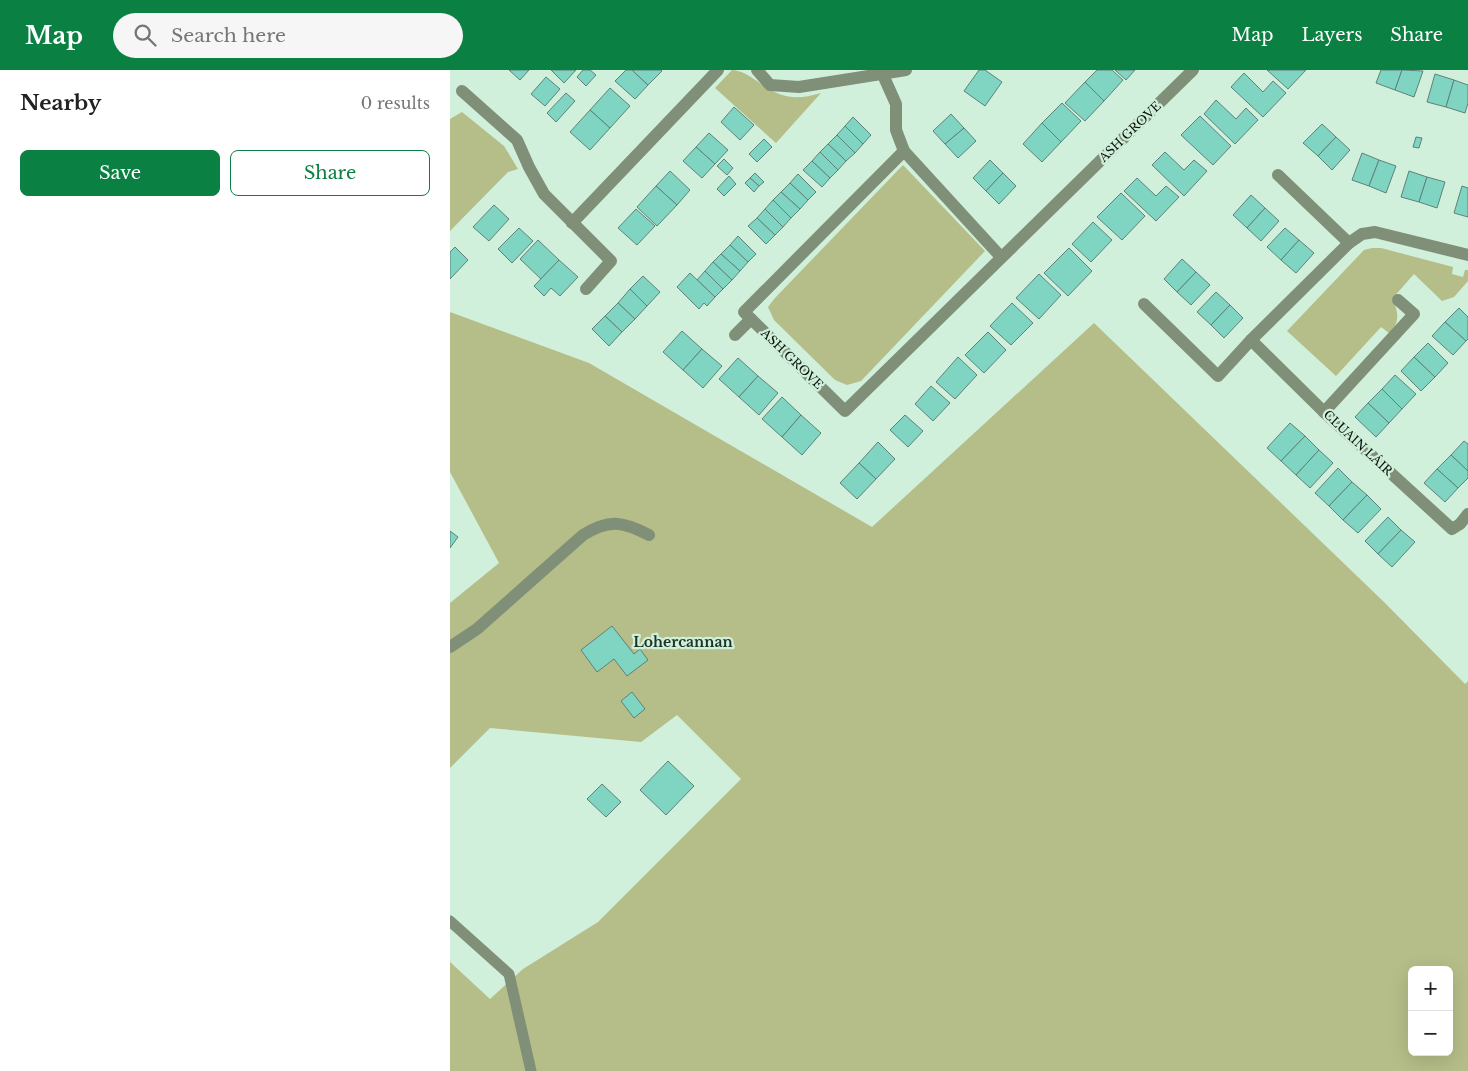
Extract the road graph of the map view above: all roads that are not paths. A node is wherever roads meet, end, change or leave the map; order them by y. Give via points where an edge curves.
1 (718, 70) edge
2 (757, 70) edge
3 (906, 70) edge
4 (1193, 70) edge
5 (883, 75) junction
6 (462, 90) dead end
7 (904, 151) junction
8 (1278, 175) dead end
9 (572, 223) junction
10 (1349, 244) junction
11 (1468, 255) edge
12 (1002, 257) junction
13 (586, 289) dead end
14 (1398, 300) dead end
15 (1144, 304) dead end
16 (751, 319) junction
17 (735, 334) dead end
18 (1251, 340) junction
19 (1324, 412) junction
20 (1468, 514) edge
21 (649, 535) dead end
22 (450, 647) edge
23 (450, 921) edge
24 (532, 1071) edge

1 - 9 street
2 - 5 street via 770,85 799,87
3 - 5 street
4 - 12 street, ASH GROVE
5 - 7 street via 896,104 896,130
6 - 9 street via 517,140 544,194
7 - 12 street
7 - 16 street, ASH GROVE via 744,312
8 - 10 street
9 - 13 street via 611,261
10 - 11 street via 1362,234 1375,232
10 - 18 street
12 - 16 street, ASH GROVE via 845,411
14 - 19 street via 1414,314
15 - 18 street via 1218,376
16 - 17 street
18 - 19 street, CLUAIN LÁIR
19 - 20 street, CLUAIN LÁIR via 1452,528
21 - 22 street via 627,526 607,523 597,526 477,629
23 - 24 lane via 508,974

